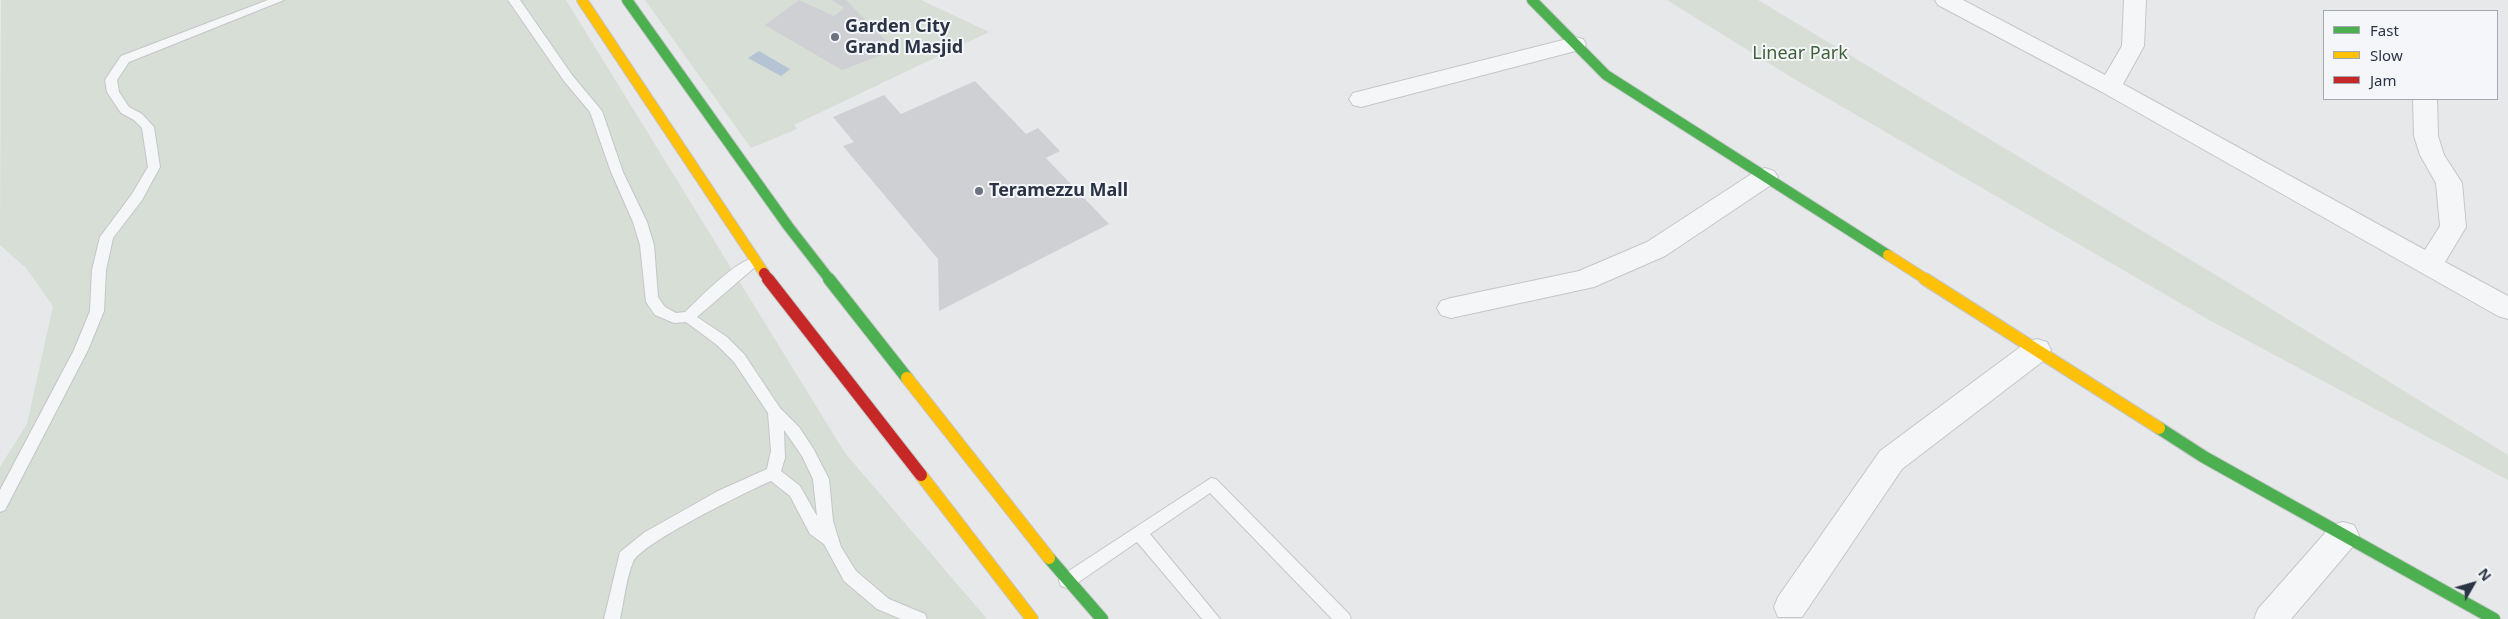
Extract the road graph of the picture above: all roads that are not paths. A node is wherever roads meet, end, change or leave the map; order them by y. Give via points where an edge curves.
1 (278, 0) edge
2 (514, 0) edge
3 (582, 0) edge
4 (627, 0) edge
5 (1532, 0) edge
6 (1946, 0) edge
7 (2135, 0) edge
8 (1575, 44) junction
9 (2110, 88) junction
10 (1360, 99) dead end
11 (2425, 100) edge
12 (1765, 177) junction
13 (755, 262) junction
14 (2430, 265) junction
15 (1452, 308) dead end
16 (2508, 309) edge
17 (688, 317) junction
18 (2037, 350) junction
19 (775, 412) junction
20 (773, 473) junction
21 (0, 505) edge
22 (1140, 534) junction
23 (2344, 535) junction
24 (830, 539) junction
25 (1067, 581) junction
26 (1790, 607) dead end
27 (612, 619) edge
28 (919, 619) edge
29 (1032, 619) edge
30 (1102, 619) edge
31 (1212, 619) edge
32 (1343, 619) edge
33 (2270, 619) edge
34 (2494, 619) edge

1 - 21 lane via 125,59 111,80 112,92 117,99 148,127 154,166 137,197 108,236 99,270 97,311 81,350
2 - 17 lane via 568,78 596,111 647,245 651,298 660,311 674,318
3 - 13 street
4 - 25 street via 788,226
5 - 8 street
6 - 9 street
7 - 9 street via 2133,46
8 - 10 street
8 - 12 street via 1606,75
9 - 14 street
11 - 14 street via 2426,136 2432,156 2449,183 2453,228
12 - 15 street via 1656,249 1584,280
12 - 18 street
13 - 17 lane via 739,271
13 - 29 street
14 - 16 street
17 - 19 lane via 722,341 739,358
18 - 23 street via 2204,457
18 - 26 street via 1891,460
19 - 20 lane via 779,456
19 - 24 lane via 794,431 821,479
20 - 24 lane via 795,491 816,529
20 - 27 lane via 723,496 651,537 626,557
22 - 25 lane
22 - 31 lane
22 - 32 lane via 1211,484
23 - 33 street
23 - 34 street
24 - 28 lane via 850,576 883,604
25 - 30 street

